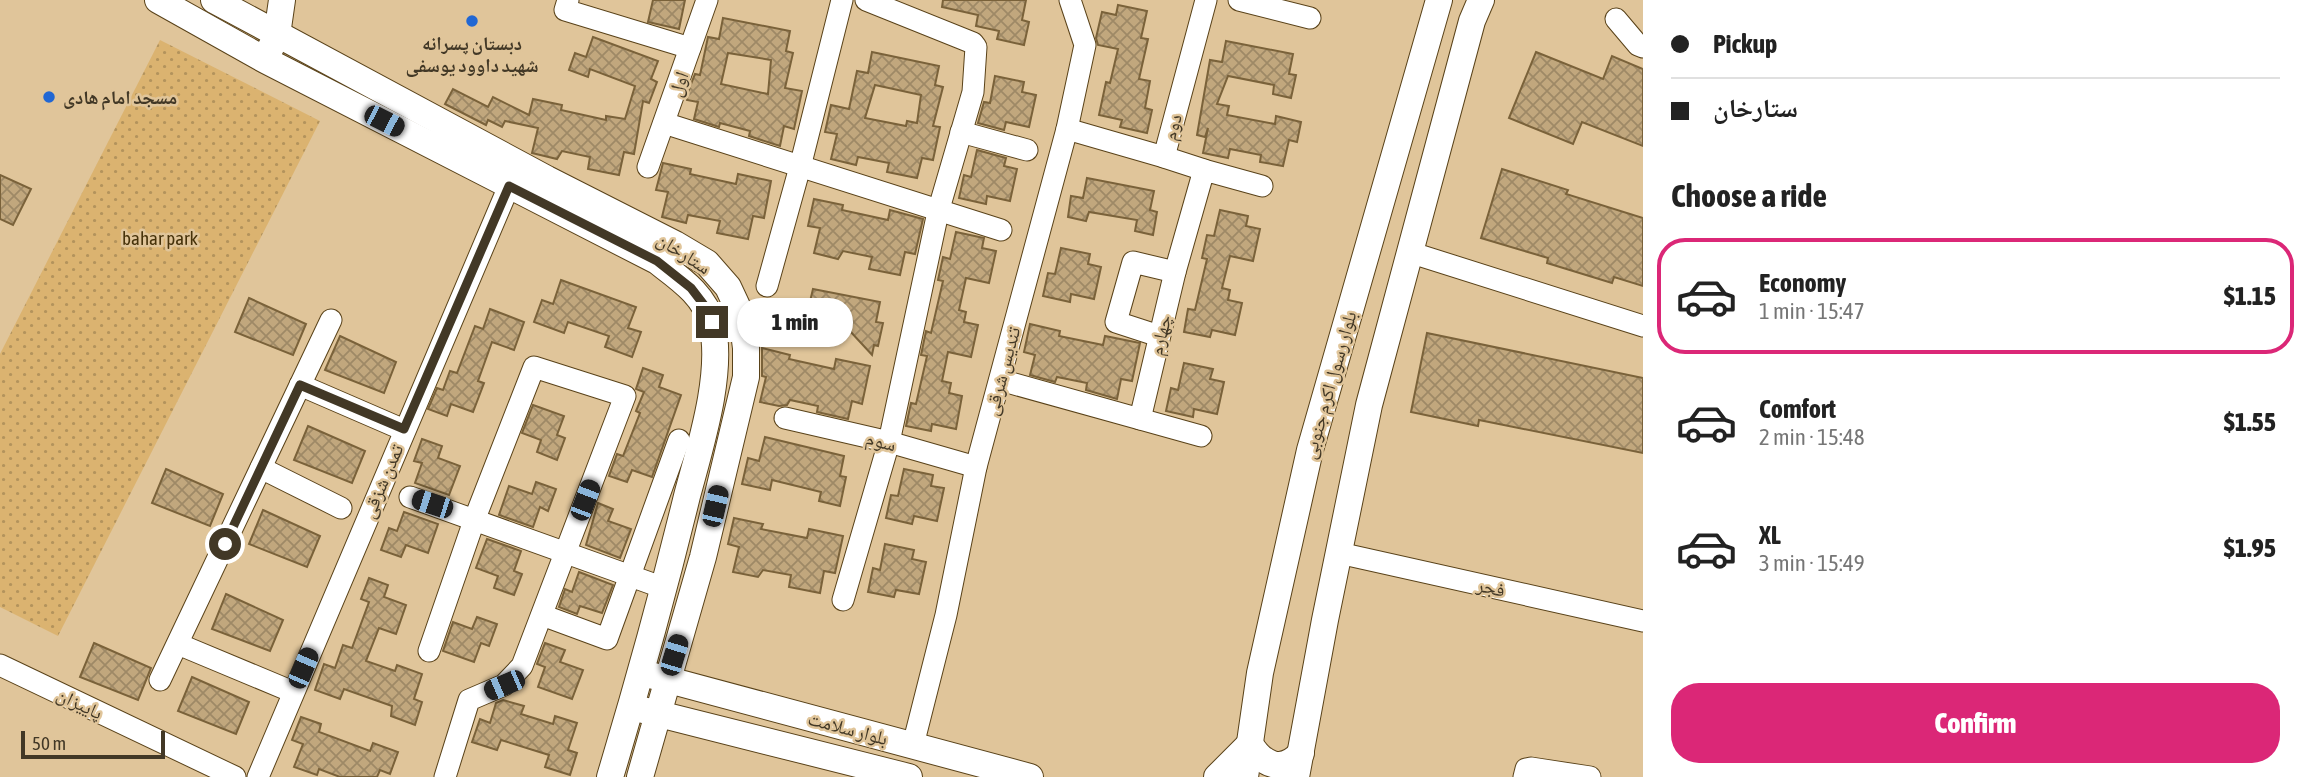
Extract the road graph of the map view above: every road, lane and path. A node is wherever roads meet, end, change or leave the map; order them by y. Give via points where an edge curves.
1 (158, 0) edge
2 (214, 0) edge
3 (282, 0) edge
4 (569, 0) edge
5 (707, 0) edge
6 (842, 0) edge
7 (866, 0) edge
8 (1070, 0) edge
9 (1206, 0) edge
10 (1239, 0) edge
11 (1439, 0) edge
12 (1497, 0) edge
13 (1476, 10) edge
14 (1310, 18) dead end
15 (1616, 19) dead end
16 (200, 26) junction
17 (277, 34) junction
18 (1643, 47) edge
19 (690, 48) junction
20 (265, 60) junction
21 (664, 123) junction
22 (1067, 130) junction
23 (961, 132) junction
24 (1027, 150) dead end
25 (1164, 157) junction
26 (648, 167) dead end
27 (800, 167) junction
28 (1204, 170) junction
29 (509, 186) junction
30 (1262, 186) dead end
31 (938, 212) junction
32 (1001, 230) dead end
33 (1409, 252) junction
34 (1175, 272) junction
35 (767, 286) dead end
36 (331, 320) dead end
37 (1643, 326) edge
38 (1159, 336) junction
39 (1000, 380) junction
40 (300, 385) junction
41 (785, 418) dead end
42 (1140, 419) junction
43 (404, 429) junction
44 (1201, 436) dead end
45 (680, 440) dead end
46 (889, 442) junction
47 (976, 467) junction
48 (261, 468) junction
49 (410, 497) dead end
50 (341, 508) dead end
51 (475, 519) junction
52 (566, 552) junction
53 (1339, 553) junction
54 (630, 575) junction
55 (664, 588) junction
56 (843, 600) dead end
57 (542, 615) junction
58 (1643, 621) edge
59 (178, 644) junction
60 (429, 651) dead end
61 (0, 665) edge
62 (641, 672) junction
63 (160, 680) dead end
64 (667, 680) junction
65 (293, 692) junction
66 (631, 706) junction
67 (657, 714) junction
68 (1250, 744) junction
69 (913, 746) junction
70 (1299, 765) edge
71 (902, 776) edge
72 (235, 777) edge
73 (258, 777) edge
74 (445, 777) edge
75 (610, 777) edge
76 (640, 777) edge
77 (1030, 777) edge
78 (1217, 777) edge
79 (1245, 777) edge
80 (1524, 777) edge
81 (1590, 777) edge

1 - 16 main road, ستارخان
2 - 16 main road
2 - 17 main road, ستارخان
3 - 17 main road
4 - 19 street via 565,10
5 - 19 street, اول
6 - 27 street
7 - 23 street via 975,44 972,92
8 - 22 street, تندیس شرقی via 1085,45
9 - 25 street, دوم
10 - 14 street
11 - 68 main road, بلوار رسول اکرم جنوبی via 1310,450 1260,673
12 - 13 main road
13 - 33 main road
15 - 18 street
16 - 20 main road, ستارخان
17 - 20 main road
17 - 64 main road, ستارخان via 675,244 707,263 728,287 742,317 746,377 703,557
19 - 21 street, اول
20 - 29 main road, ستارخان
21 - 26 street, اول
21 - 27 street
22 - 25 street, دوم
22 - 39 street, تندیس شرقی
23 - 24 street
23 - 31 street
25 - 28 street
27 - 31 street
27 - 35 street
28 - 30 street
28 - 34 street, چهارم
29 - 43 street, تمدن شزقی
29 - 55 main road, ستارخان via 657,261 691,288 712,322 711,400
31 - 32 street
31 - 46 street
33 - 37 street
33 - 53 main road via 1369,405
34 - 38 street, چهارم
34 - 38 street via 1133,262 1116,322
36 - 40 street
38 - 42 street, چهارم
39 - 42 street
39 - 47 street, تندیس شرقی
40 - 43 street
40 - 48 street
41 - 46 street, سوم
42 - 44 street
43 - 65 street, تمدن شزقی
45 - 54 street
46 - 47 street, سوم
46 - 56 street
47 - 69 street, تندیس شرقی
48 - 50 street
48 - 59 street
49 - 51 street
51 - 52 street
51 - 52 street via 534,367 623,395
51 - 60 street
52 - 54 street
52 - 57 street
53 - 58 street, فجر
53 - 70 main road
54 - 55 street
54 - 57 street via 607,639
55 - 62 main road, ستارخان
57 - 74 street via 522,666 504,685 469,700
59 - 63 street
59 - 65 street
61 - 72 street, پاییزان
62 - 64 main road, بلوار سلامت
62 - 66 main road, ستارخان
64 - 67 main road, ستارخان
64 - 69 main road, بلوار سلامت
65 - 73 street, تمدن شزقی
66 - 67 main road, بلوار سلامت
66 - 75 main road
67 - 71 main road, بلوار سلامت
67 - 76 main road
68 - 70 main road via 1263,761 1284,764 1295,760
68 - 78 main road
68 - 79 main road, بلوار رسول اکرم جنوبی
69 - 77 main road, بلوار سلامت
80 - 81 street via 1531,768

